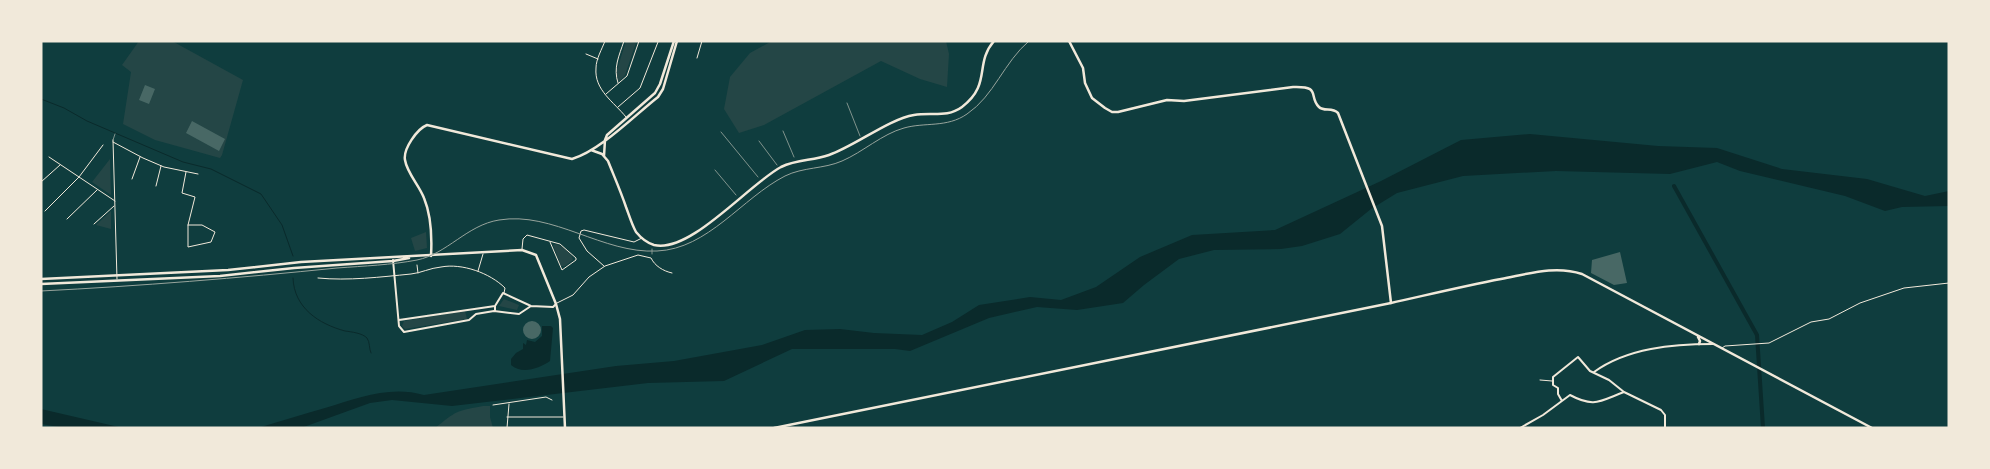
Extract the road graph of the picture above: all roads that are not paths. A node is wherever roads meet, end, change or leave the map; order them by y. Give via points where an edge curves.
1 (605, 41) edge
2 (624, 41) edge
3 (639, 41) edge
4 (657, 41) edge
5 (676, 41) edge
6 (702, 41) edge
7 (994, 41) edge
8 (1069, 41) edge
9 (586, 54) dead end
10 (697, 58) dead end
11 (598, 60) junction
12 (619, 84) junction
13 (606, 95) junction
14 (617, 108) junction
15 (627, 118) junction
16 (115, 134) dead end
17 (605, 140) junction
18 (113, 141) junction
19 (103, 145) dead end
20 (591, 150) junction
21 (140, 156) junction
22 (604, 156) junction
23 (49, 158) dead end
24 (60, 165) junction
25 (162, 166) junction
26 (186, 172) junction
27 (198, 174) dead end
28 (79, 178) junction
29 (132, 179) dead end
30 (41, 182) edge
31 (156, 186) dead end
32 (97, 190) junction
33 (115, 201) junction
34 (115, 206) junction
35 (45, 211) dead end
36 (67, 218) dead end
37 (94, 224) dead end
38 (188, 225) junction
39 (642, 238) junction
40 (550, 242) junction
41 (522, 250) junction
42 (484, 251) junction
43 (430, 256) junction
44 (393, 257) junction
45 (412, 257) junction
46 (392, 261) junction
47 (301, 262) junction
48 (417, 265) dead end
49 (605, 266) junction
50 (302, 268) junction
51 (478, 272) junction
52 (672, 273) dead end
53 (117, 274) junction
54 (417, 274) junction
55 (394, 276) junction
56 (318, 278) dead end
57 (41, 279) edge
58 (117, 280) junction
59 (1949, 283) edge
60 (41, 284) edge
61 (503, 293) junction
62 (1391, 303) junction
63 (556, 304) junction
64 (495, 306) junction
65 (531, 306) junction
66 (472, 308) junction
67 (494, 311) junction
68 (474, 316) junction
69 (399, 320) junction
70 (1697, 336) junction
71 (1699, 344) junction
72 (1713, 344) junction
73 (1722, 349) junction
74 (1594, 372) junction
75 (1540, 380) dead end
76 (1552, 381) junction
77 (1624, 392) junction
78 (552, 400) dead end
79 (1562, 401) junction
80 (509, 404) junction
81 (493, 405) dead end
82 (507, 417) junction
83 (563, 417) junction
84 (507, 428) edge
85 (565, 428) edge
86 (774, 428) edge
87 (1520, 428) edge
88 (1665, 428) edge
89 (1872, 428) edge

1 - 11 street
2 - 12 street via 615,73
3 - 12 street via 627,76
4 - 14 street via 640,88
5 - 15 main road via 655,93
5 - 17 main road via 658,97
6 - 10 street
7 - 39 main road via 986,51 981,83 962,107 951,113 901,119 829,155 795,161 780,168 689,237 658,245
8 - 62 main road via 1083,68 1092,98 1112,112 1167,100 1184,101 1293,87 1314,93 1318,106 1338,113 1376,211 1384,235
9 - 11 street
11 - 13 street via 598,80
12 - 13 street
13 - 14 street
14 - 15 street
15 - 17 main road
16 - 18 lane
17 - 20 main road
17 - 22 main road
18 - 21 street
18 - 33 street
19 - 28 street
20 - 22 main road
20 - 43 main road via 572,159 427,125 422,127 404,158 428,212
21 - 25 street
21 - 29 street
22 - 39 main road
23 - 24 street
24 - 28 street
24 - 30 street
25 - 26 street
25 - 31 street
26 - 27 street
26 - 38 street via 182,193 195,197
28 - 32 street
28 - 35 street
32 - 33 street
32 - 36 street
33 - 34 street
34 - 37 street
34 - 53 street
38 - 38 street via 188,247 211,242 215,232 202,225
39 - 49 street via 634,242 581,231 579,238 583,245
40 - 40 street via 562,270 576,260 565,246
40 - 41 street via 527,235 523,239
41 - 42 main road
41 - 63 main road via 536,254
42 - 43 main road
42 - 51 street
43 - 45 main road
44 - 45 main road
44 - 46 street
44 - 47 main road
45 - 46 main road
46 - 50 main road
46 - 55 street
47 - 50 lane
47 - 53 main road via 228,270
48 - 54 street
49 - 52 street via 638,255 652,257 654,265
49 - 63 street via 589,277 573,296
50 - 58 main road via 220,276
51 - 54 street via 441,266
51 - 61 street via 500,283 505,288
53 - 57 main road
53 - 58 street
54 - 55 street
55 - 56 street
55 - 69 street
58 - 60 main road
59 - 73 street via 1904,288 1860,303 1829,319 1810,322 1769,343 1725,346
61 - 64 street
61 - 65 street
62 - 70 main road via 1542,271 1570,271 1590,278
62 - 86 main road
63 - 65 street via 553,307
63 - 83 main road via 560,320
64 - 66 street
64 - 67 street
65 - 67 street via 519,314
66 - 68 street
66 - 69 street
67 - 68 street
68 - 69 street via 469,320 410,332 404,332
70 - 71 main road
70 - 72 main road
71 - 72 street
71 - 74 street via 1629,354
72 - 73 main road
73 - 89 main road
74 - 76 street via 1586,368 1578,357
74 - 77 street
75 - 76 street
76 - 79 street
77 - 79 street via 1592,403 1570,395
77 - 88 street via 1661,410
78 - 80 street via 546,398
79 - 87 street
80 - 81 street
80 - 82 street
82 - 83 street
82 - 84 street
83 - 85 main road

